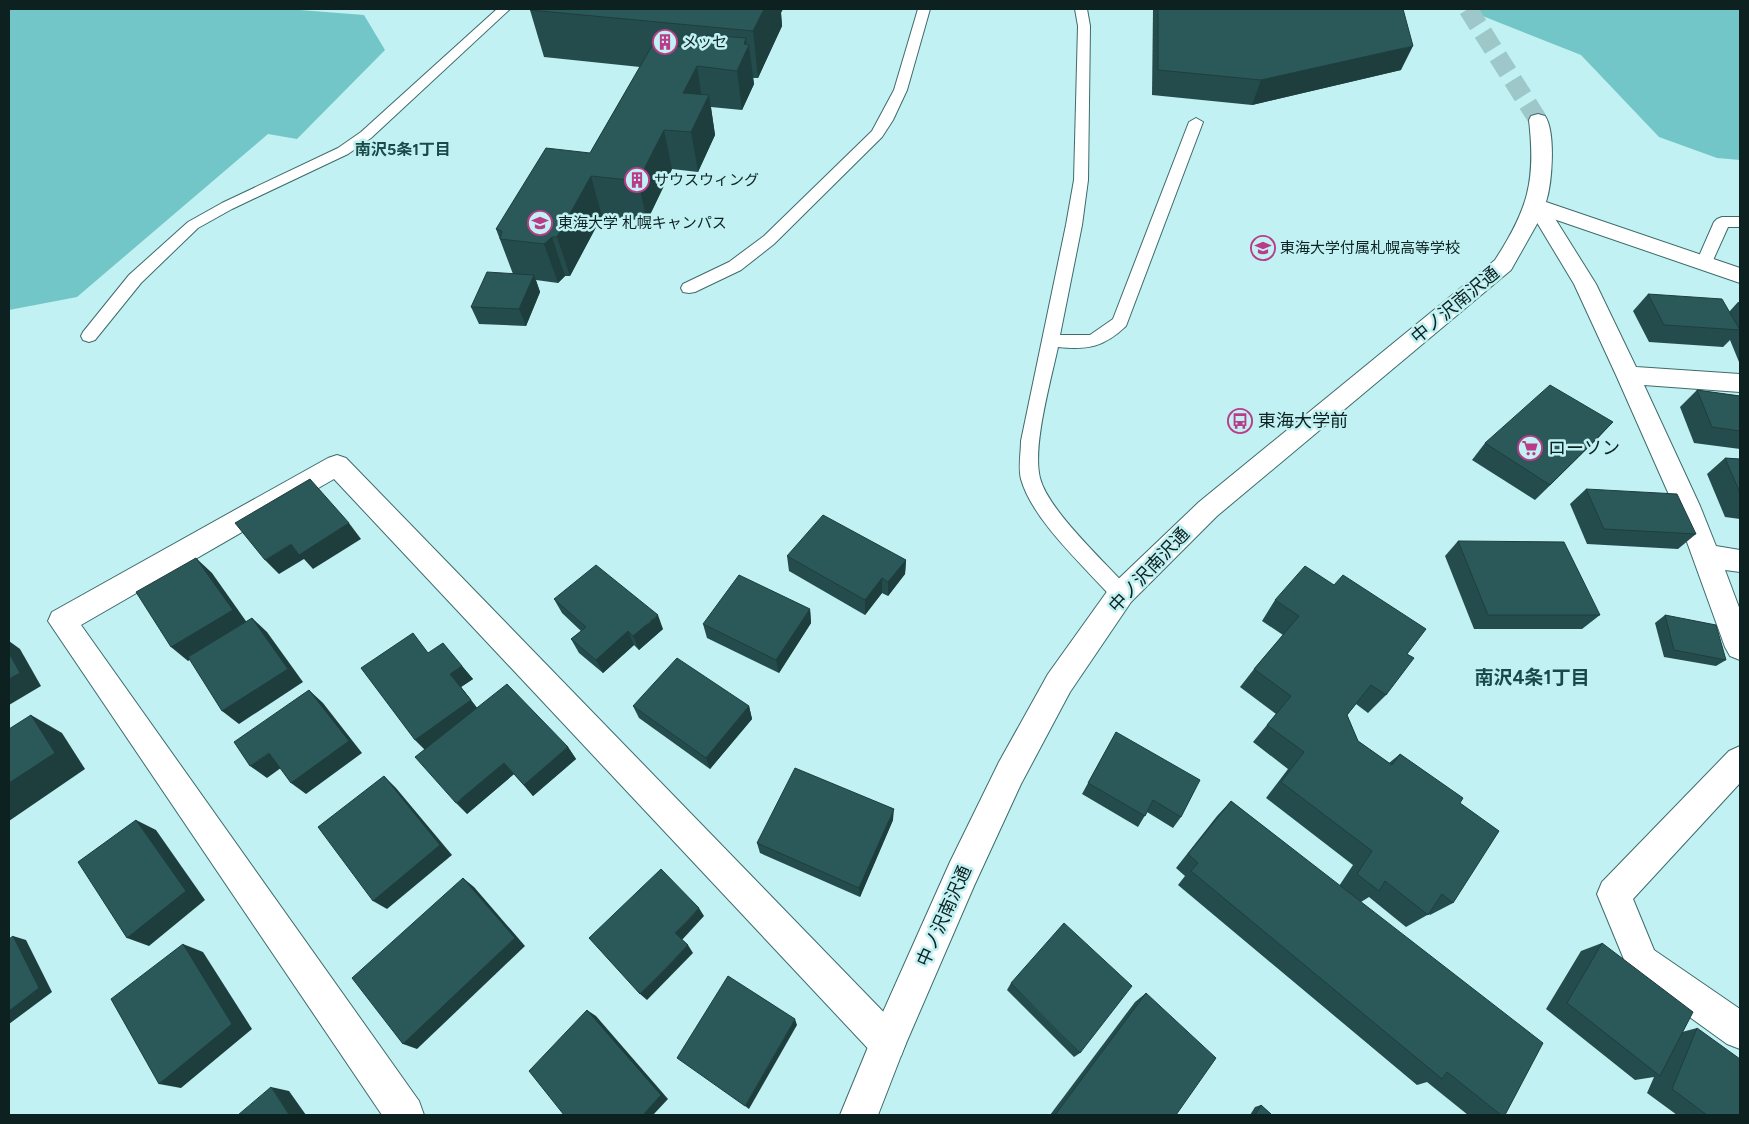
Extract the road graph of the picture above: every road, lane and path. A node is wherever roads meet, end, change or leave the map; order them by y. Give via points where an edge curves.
1 (504, 9) edge
2 (924, 9) edge
3 (1081, 9) edge
4 (1538, 120) tunnel mouth
5 (1196, 122) dead end
6 (1537, 206) junction
7 (1740, 222) edge
8 (1704, 263) junction
9 (1740, 276) edge
10 (689, 288) dead end
11 (89, 336) dead end
12 (1050, 340) junction
13 (1628, 375) junction
14 (1740, 384) edge
15 (1706, 556) junction
16 (1740, 560) edge
17 (1121, 594) junction
18 (1740, 646) edge
19 (1740, 761) edge
20 (1740, 1031) edge
21 (888, 1043) junction
22 (405, 1115) edge
23 (858, 1115) edge

1 - 11 lane via 343,151 193,225 135,279
2 - 10 lane via 898,97 877,134 769,240 735,266
3 - 12 lane via 1084,36 1081,180
4 - 6 street, 中ノ沢南沢通 via 1543,150
5 - 12 lane via 1120,322 1111,331 1086,344
6 - 8 street
6 - 13 street via 1585,284
6 - 17 street, 中ノ沢南沢通 via 1503,265 1208,509
7 - 8 lane via 1722,222
8 - 9 street
12 - 17 lane via 1030,441 1031,478 1036,494 1052,516
13 - 14 street
13 - 15 street
15 - 16 street
15 - 18 street
17 - 21 street, 中ノ沢南沢通 via 1059,683 1010,773
19 - 20 street via 1614,894 1642,962
21 - 22 street via 337,465 62,621
21 - 23 street, 中ノ沢南沢通

